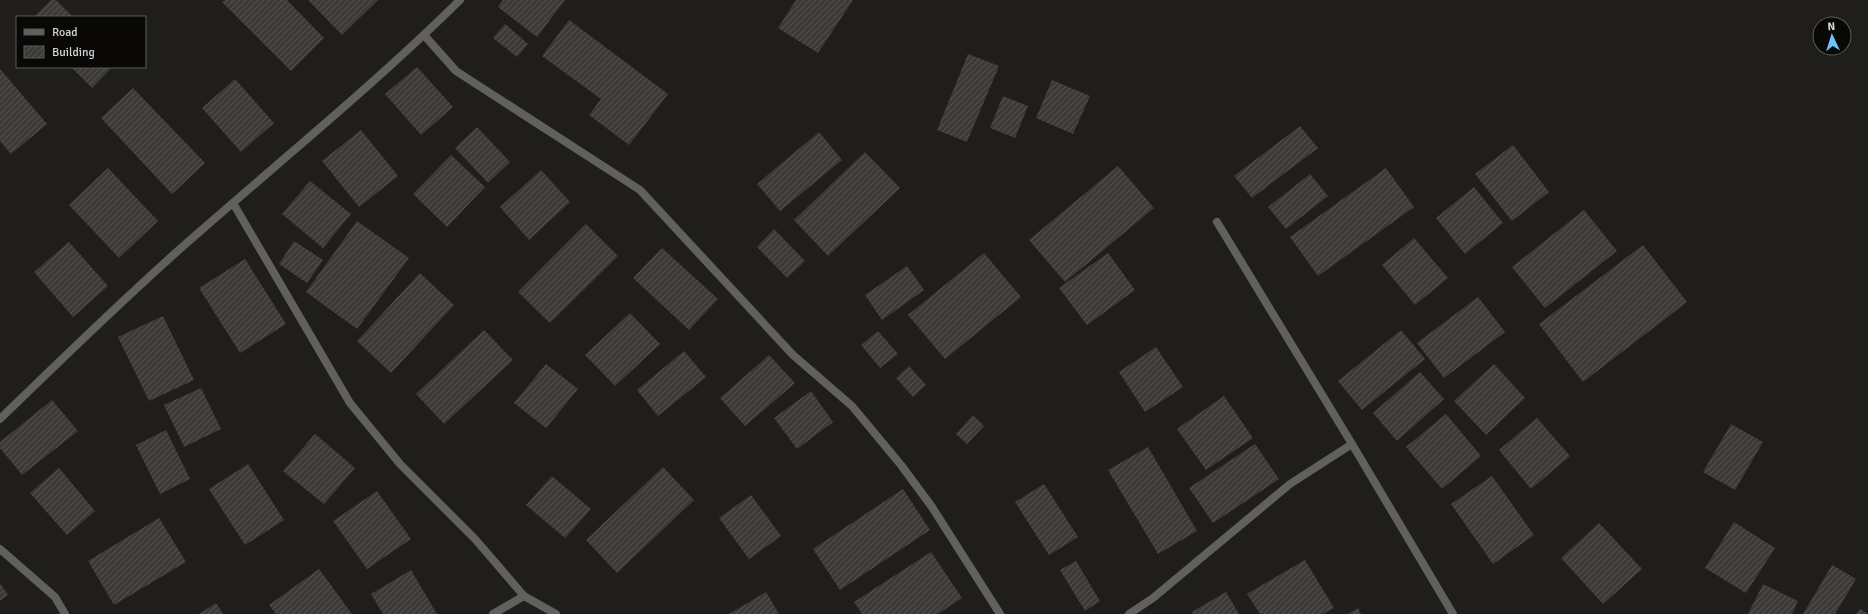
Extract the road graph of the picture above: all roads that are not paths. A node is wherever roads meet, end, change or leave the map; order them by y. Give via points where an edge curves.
1 (460, 0) edge
2 (424, 35) junction
3 (233, 203) junction
4 (1217, 222) dead end
5 (0, 419) edge
6 (1352, 444) junction
7 (0, 549) edge
8 (524, 596) junction
9 (64, 614) edge
10 (493, 614) edge
11 (556, 614) edge
12 (1000, 614) edge
13 (1129, 614) edge
14 (1453, 614) edge

1 - 2 street
2 - 3 street
2 - 12 street via 456,71 640,190 793,356 852,406 932,507
3 - 5 street
3 - 8 street via 350,403 400,464 474,539
4 - 6 street
6 - 13 street via 1290,484 1153,598
6 - 14 street
7 - 9 street via 55,597
8 - 10 street
8 - 11 street

